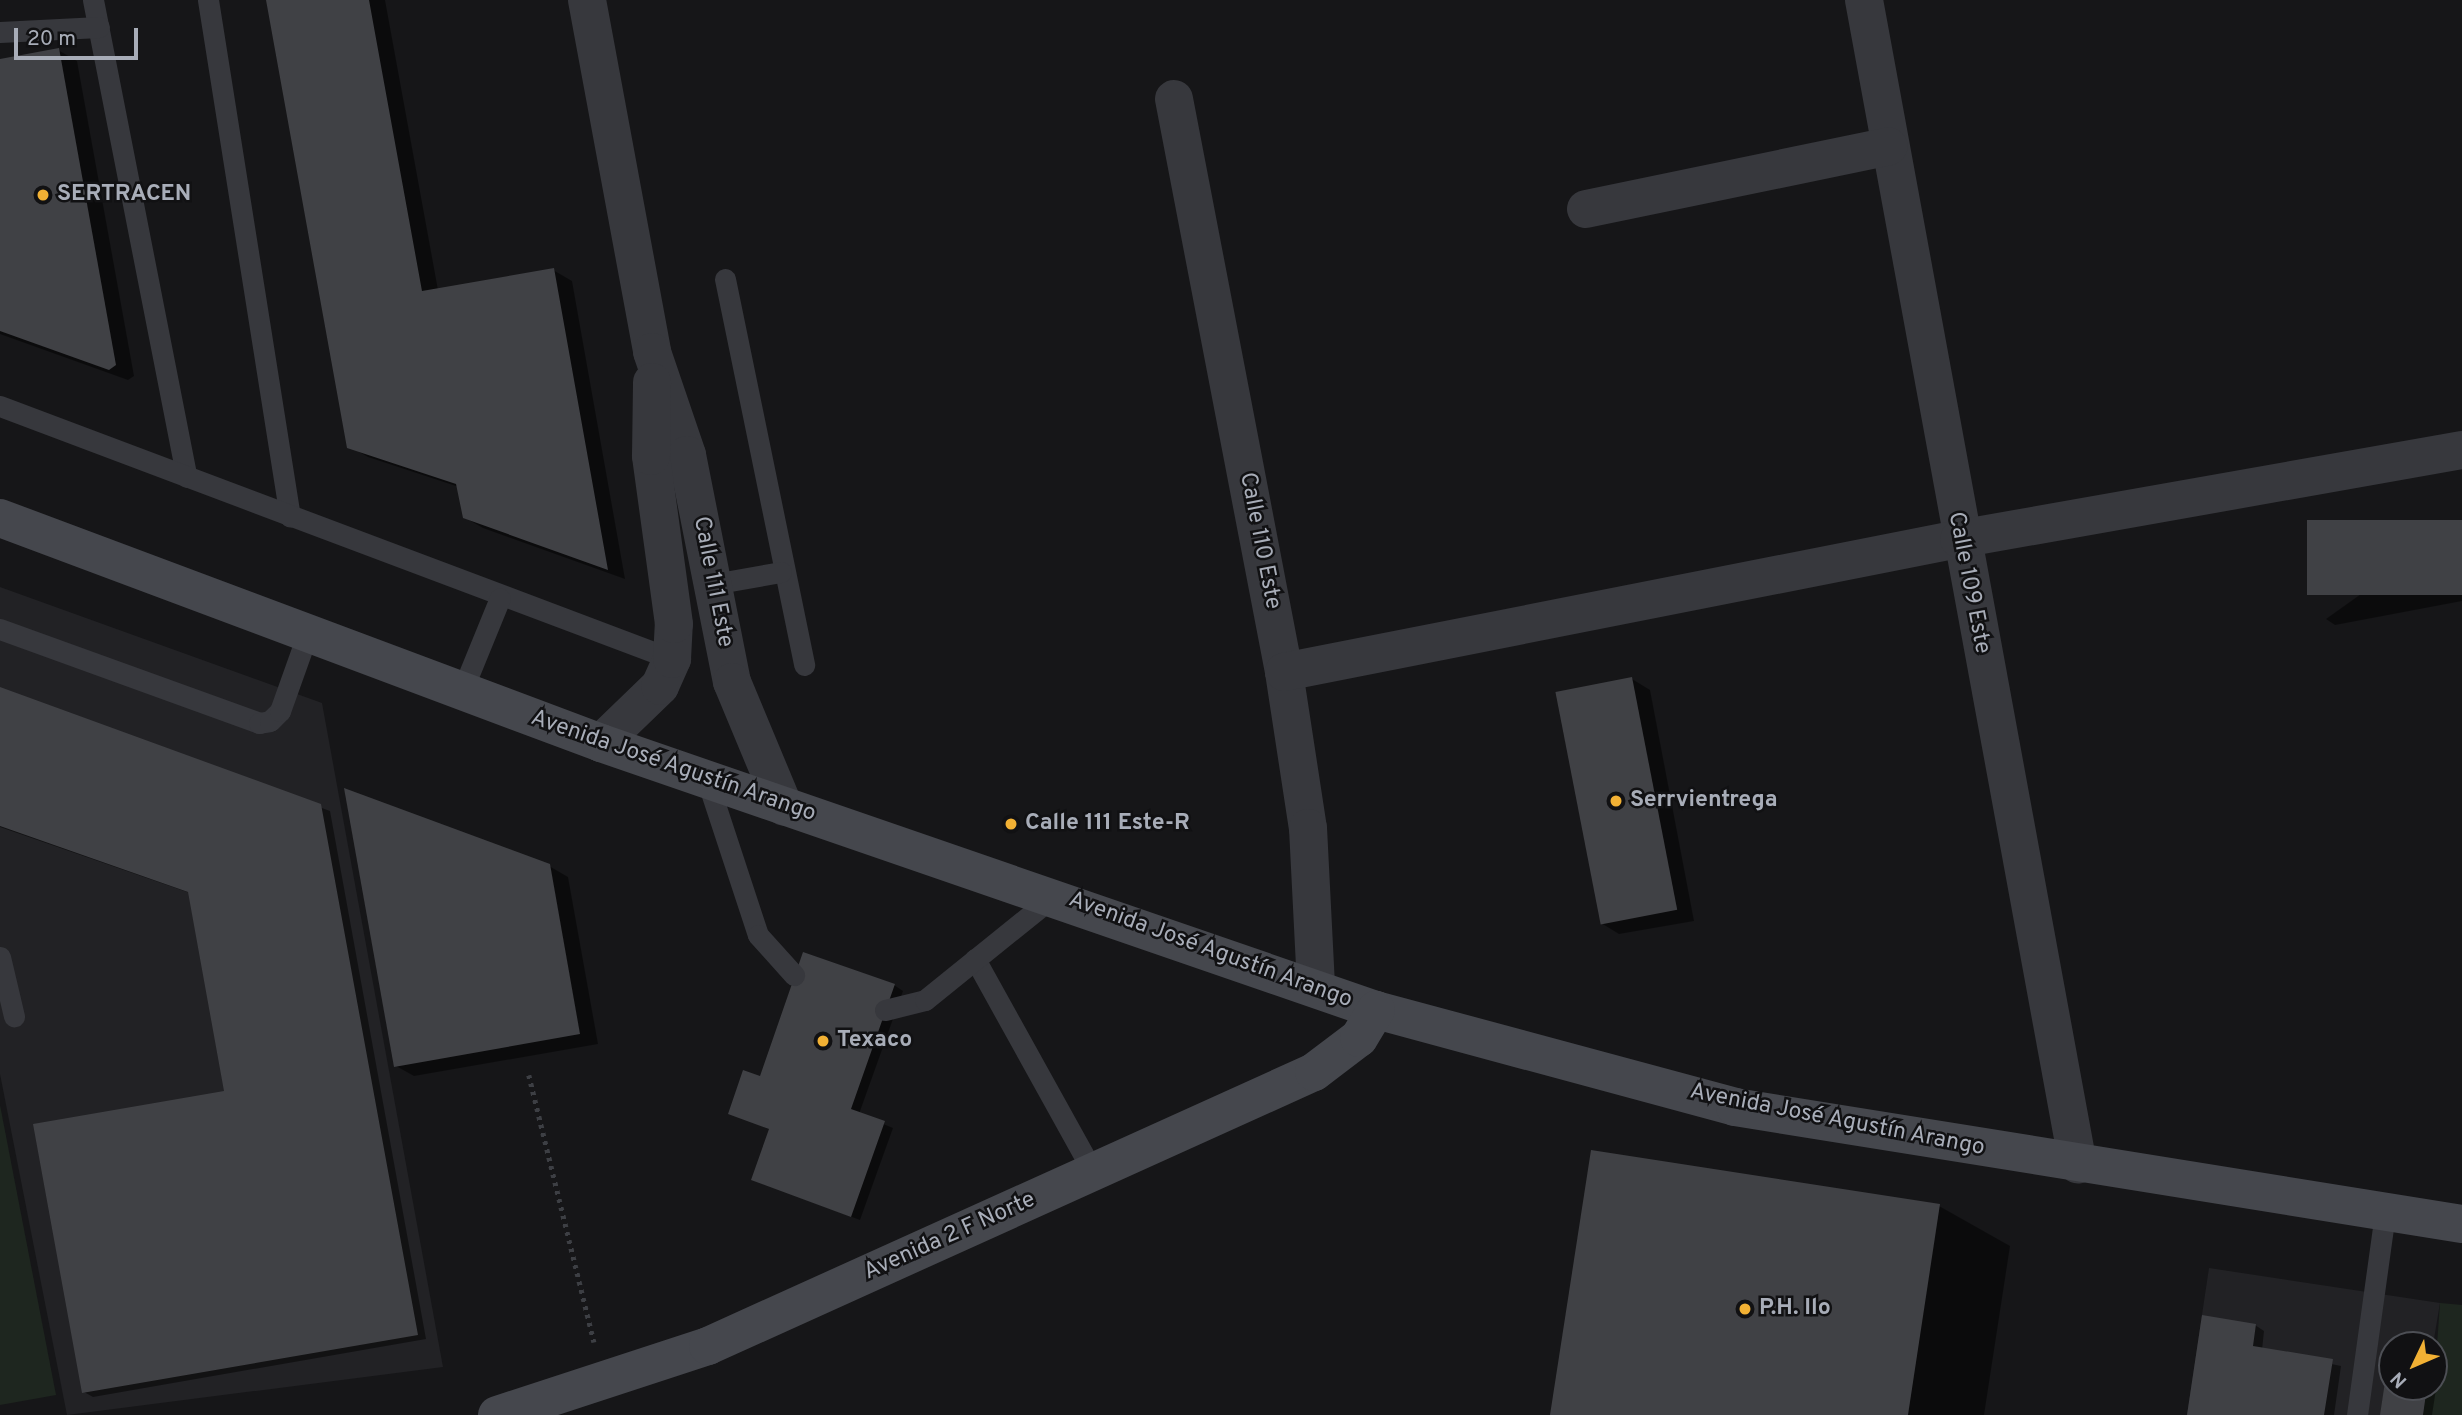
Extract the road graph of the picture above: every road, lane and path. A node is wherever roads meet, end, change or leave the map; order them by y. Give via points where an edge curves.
1 (93, 0) edge
2 (208, 0) edge
3 (587, 0) edge
4 (1864, 0) edge
5 (99, 27) junction
6 (0, 32) edge
7 (1174, 99) dead end
8 (1889, 146) junction
9 (1586, 209) dead end
10 (725, 279) dead end
11 (652, 352) junction
12 (0, 406) edge
13 (2462, 450) edge
14 (187, 477) junction
15 (290, 517) junction
16 (0, 518) edge
17 (1959, 539) junction
18 (781, 572) junction
19 (713, 584) junction
20 (500, 597) junction
21 (0, 629) edge
22 (307, 635) junction
23 (672, 659) junction
24 (804, 665) dead end
25 (1283, 672) junction
26 (462, 691) junction
27 (601, 743) junction
28 (707, 780) junction
29 (784, 807) junction
30 (1054, 896) junction
31 (0, 957) edge
32 (975, 959) junction
33 (794, 975) dead end
34 (1316, 988) junction
35 (885, 1010) dead end
36 (1376, 1010) junction
37 (14, 1016) dead end
38 (529, 1075) dead end
39 (2078, 1165) junction
40 (1093, 1172) junction
41 (2385, 1212) junction
42 (2462, 1224) edge
43 (602, 1380) junction
44 (497, 1415) edge
45 (2357, 1415) edge

1 - 5 lane
2 - 15 lane
3 - 11 street, Calle 111 Este
4 - 8 street, Calle 109 Este
5 - 6 lane
5 - 14 lane
7 - 25 street, Calle 110 Este
8 - 9 street
8 - 17 street, Calle 109 Este
10 - 18 lane
11 - 19 street, Calle 111 Este via 687,456
11 - 23 street, Calle 111 Este via 652,456 674,624
12 - 14 lane
13 - 17 street
14 - 15 lane
15 - 20 lane
16 - 22 main road, Avenida José Agustín Arango
17 - 25 street
17 - 39 street, Calle 109 Este
18 - 19 lane
18 - 24 lane
19 - 29 street, Calle 111 Este via 732,682
20 - 23 lane
20 - 26 lane
21 - 22 lane via 259,723 270,721 280,711
22 - 26 main road, Avenida José Agustín Arango
23 - 27 street, Calle 111 Este via 660,686
25 - 34 street, Calle 110 Este via 1308,828
26 - 27 main road, Avenida José Agustín Arango
27 - 28 main road, Avenida José Agustín Arango
28 - 29 main road, Avenida José Agustín Arango
28 - 33 lane via 758,935
29 - 30 main road, Avenida José Agustín Arango
30 - 32 lane
30 - 34 main road, Avenida José Agustín Arango
31 - 37 lane
32 - 35 lane via 925,1000
32 - 40 lane
34 - 36 main road, Avenida José Agustín Arango
36 - 39 main road, Avenida José Agustín Arango via 1735,1107
36 - 40 main road, Avenida 2 F Norte via 1359,1038 1314,1072
38 - 43 path
39 - 41 main road, Avenida José Agustín Arango
40 - 43 main road, Avenida 2 F Norte via 708,1346
41 - 42 main road, Avenida José Agustín Arango
41 - 45 lane
43 - 44 main road, Avenida 2 F Norte

